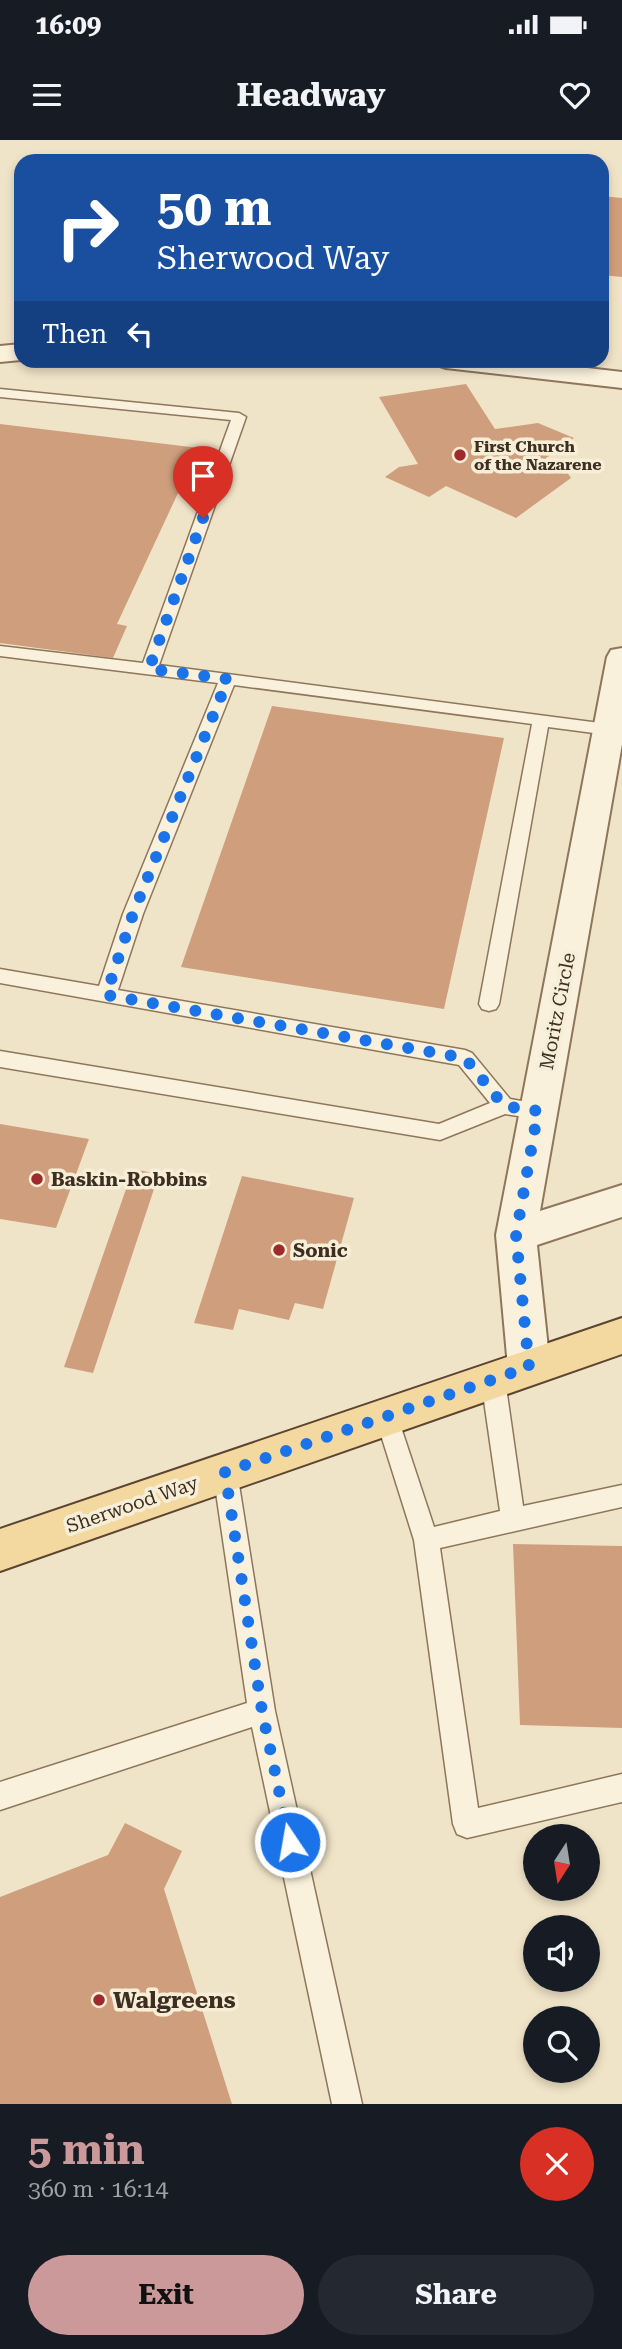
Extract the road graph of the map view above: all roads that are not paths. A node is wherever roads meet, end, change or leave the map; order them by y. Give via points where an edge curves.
1 (516, 368) edge
2 (622, 380) edge
3 (0, 393) edge
4 (0, 651) edge
5 (622, 656) edge
6 (149, 669) junction
7 (228, 679) junction
8 (541, 720) junction
9 (609, 729) junction
10 (0, 976) edge
11 (106, 995) junction
12 (489, 1004) dead end
13 (0, 1059) edge
14 (521, 1109) junction
15 (622, 1201) edge
16 (516, 1235) junction
17 (622, 1336) edge
18 (511, 1373) junction
19 (387, 1416) junction
20 (225, 1472) junction
21 (622, 1496) edge
22 (513, 1519) junction
23 (426, 1540) junction
24 (0, 1550) edge
25 (262, 1711) junction
26 (622, 1788) edge
27 (0, 1796) edge
28 (347, 2104) edge

1 - 2 street
3 - 6 lane via 239,418
4 - 6 lane
5 - 9 street, Moritz Circle
6 - 7 lane
7 - 8 lane
7 - 11 lane via 133,914
8 - 9 lane
8 - 12 lane
9 - 14 street, Moritz Circle
10 - 11 lane
11 - 14 lane via 465,1058
13 - 14 lane via 440,1132
14 - 16 street, Moritz Circle
15 - 16 street
16 - 18 street, Moritz Circle
17 - 18 main road, Sherwood Way
18 - 19 main road, Sherwood Way
18 - 22 lane
19 - 20 main road, Sherwood Way
19 - 23 lane
20 - 24 main road, Sherwood Way
20 - 25 lane
21 - 22 lane
22 - 23 lane
23 - 26 lane via 467,1824
25 - 27 lane
25 - 28 lane

